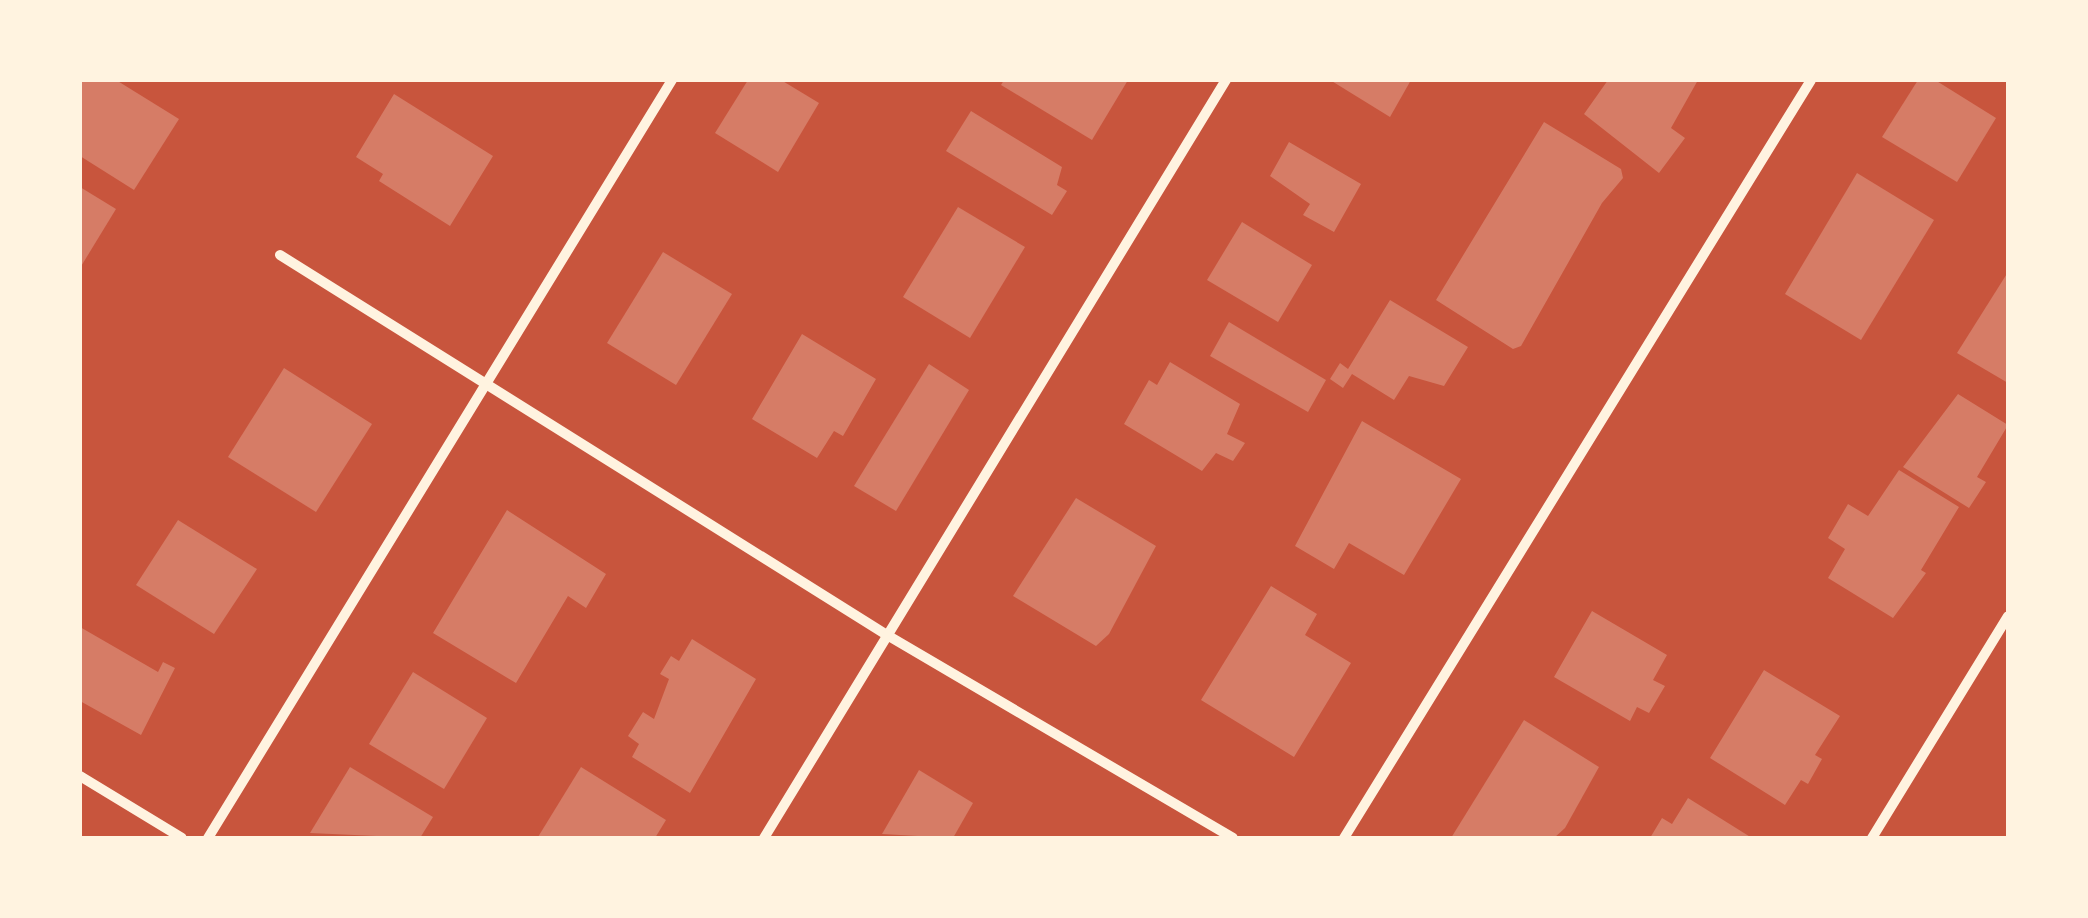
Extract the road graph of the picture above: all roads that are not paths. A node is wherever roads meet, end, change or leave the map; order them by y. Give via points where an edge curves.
1 (672, 80) edge
2 (1226, 80) edge
3 (1811, 80) edge
4 (280, 254) dead end
5 (489, 383) junction
6 (2008, 616) edge
7 (887, 636) junction
8 (80, 776) edge
9 (182, 838) edge
10 (208, 838) edge
11 (764, 838) edge
12 (1233, 838) edge
13 (1344, 838) edge
14 (1872, 838) edge

1 - 5 street
2 - 7 street
3 - 13 street
4 - 5 street
5 - 7 street
5 - 10 street
6 - 14 street
7 - 11 street
7 - 12 street
8 - 9 street

